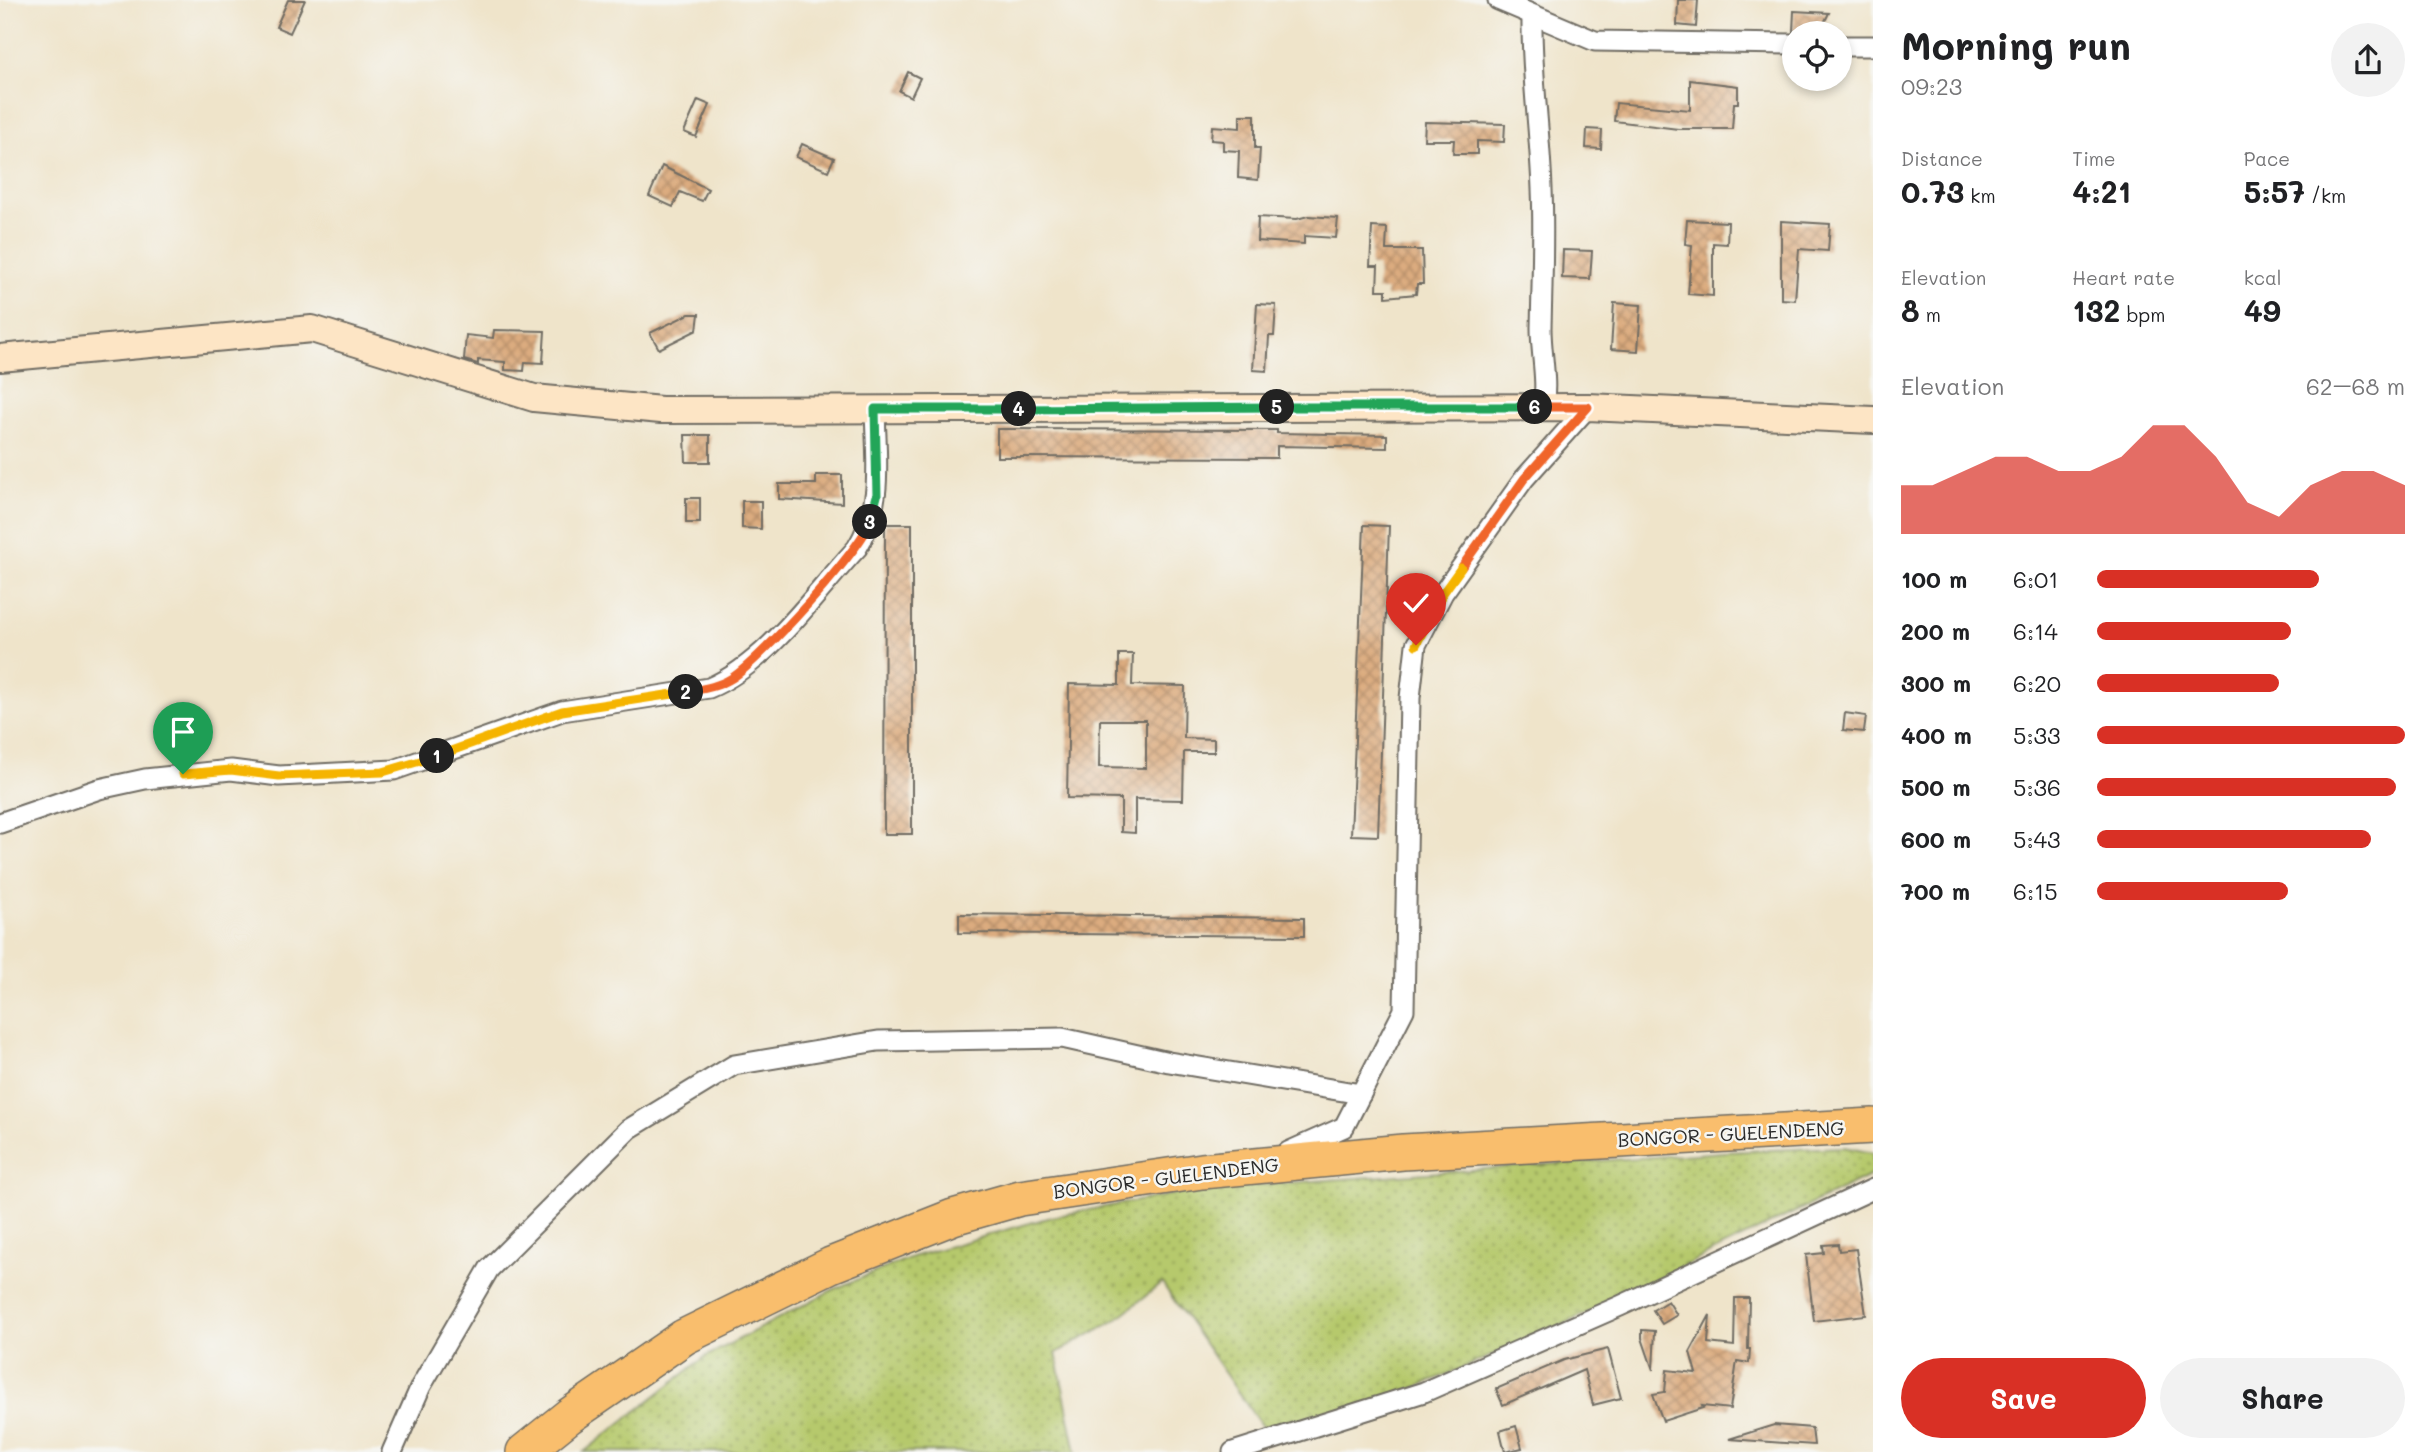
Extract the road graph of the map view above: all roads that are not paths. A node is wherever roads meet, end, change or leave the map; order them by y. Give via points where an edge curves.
1 (1498, 0) edge
2 (1532, 15) junction
3 (1782, 44) edge
4 (1852, 46) edge
5 (1873, 46) edge
6 (0, 358) edge
7 (1543, 407) junction
8 (1588, 407) junction
9 (875, 409) junction
10 (1873, 420) edge
11 (0, 823) edge
12 (1361, 1094) junction
13 (1873, 1126) edge
14 (1202, 1171) junction
15 (1873, 1189) edge
16 (392, 1452) edge
17 (524, 1452) edge
18 (1233, 1452) edge

1 - 2 street
2 - 3 street via 1595,41
2 - 7 street via 1531,70 1542,192
4 - 5 street
6 - 9 street via 312,329 534,397 662,410
7 - 8 street
7 - 9 street
8 - 10 street
8 - 12 street via 1524,479 1443,593 1416,645 1410,698 1404,1010
9 - 11 street via 877,496 868,529 857,548 756,659 730,680 709,688 562,711 394,770 279,776 231,770 145,779 99,789
12 - 14 street via 1344,1127 1295,1151
12 - 16 street via 1169,1062 1062,1038 878,1041 734,1065 629,1129 489,1269 421,1386
13 - 14 highway, BONGOR - GUELENDENG via 1403,1152
14 - 17 highway, BONGOR - GUELENDENG via 1020,1198 953,1217 831,1265 684,1337
15 - 18 street via 1424,1392

